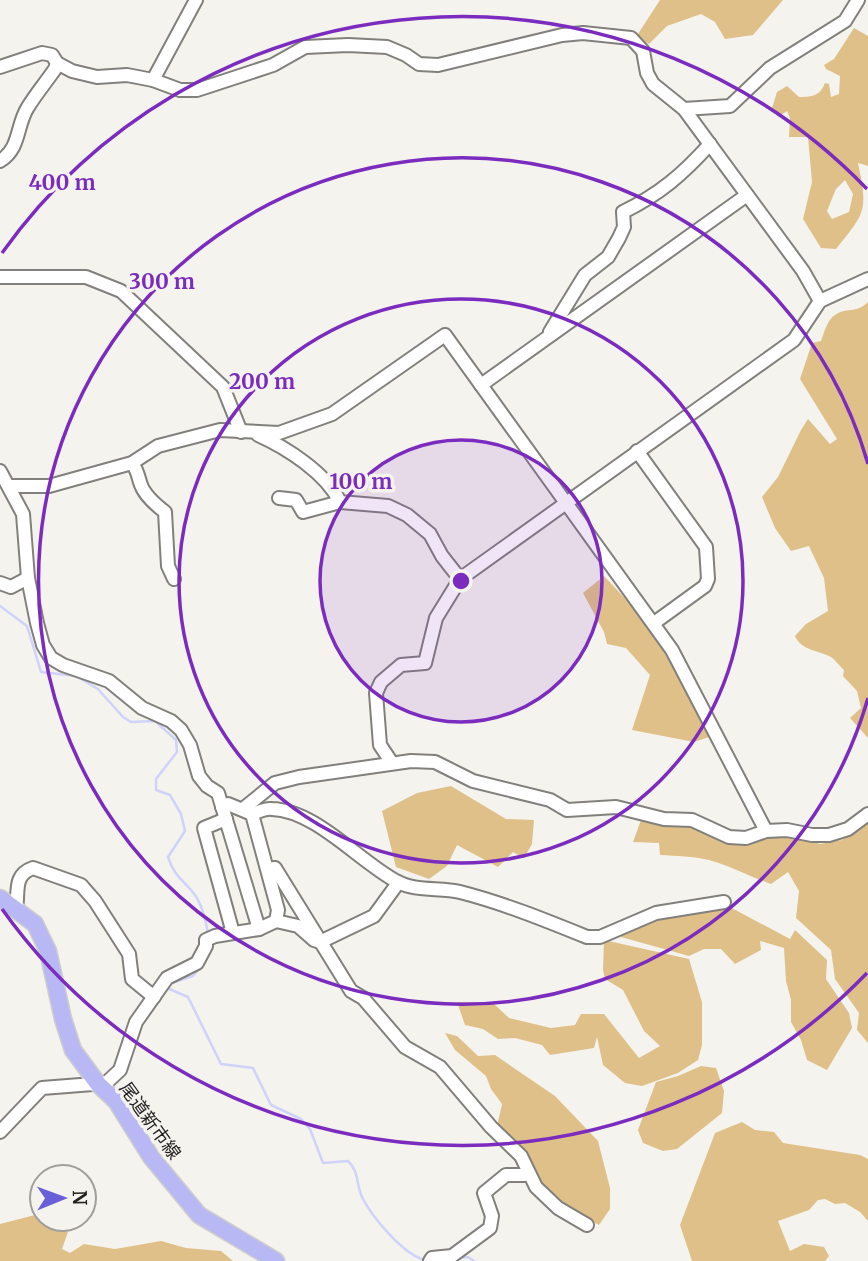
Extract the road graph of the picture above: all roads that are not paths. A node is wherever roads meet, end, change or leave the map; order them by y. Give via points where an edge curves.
1 (196, 0) edge
2 (858, 0) edge
3 (57, 63) junction
4 (0, 67) edge
5 (153, 80) junction
6 (684, 109) junction
7 (710, 144) junction
8 (0, 161) edge
9 (747, 195) junction
10 (0, 277) edge
11 (868, 279) edge
12 (820, 302) junction
13 (552, 334) junction
14 (481, 385) junction
15 (247, 432) junction
16 (638, 451) junction
17 (132, 463) junction
18 (0, 471) edge
19 (10, 486) junction
20 (279, 498) dead end
21 (340, 502) junction
22 (567, 503) junction
23 (28, 578) junction
24 (174, 579) dead end
25 (460, 579) junction
26 (0, 583) edge
27 (654, 624) junction
28 (392, 763) junction
29 (247, 812) junction
30 (224, 813) junction
31 (868, 814) edge
32 (766, 831) junction
33 (268, 869) junction
34 (398, 883) junction
35 (0, 898) edge
36 (724, 902) dead end
37 (16, 909) junction
38 (276, 921) junction
39 (259, 929) junction
40 (233, 933) junction
41 (320, 942) junction
42 (154, 997) junction
43 (97, 1084) junction
44 (1, 1127) edge
45 (527, 1172) junction
46 (587, 1225) dead end
47 (276, 1261) edge
48 (430, 1261) edge

1 - 5 street
2 - 6 street via 845,22 770,68 730,106
3 - 4 street via 42,52
3 - 5 street via 97,77 127,75
3 - 8 street via 18,125 17,143
5 - 6 street via 180,90 197,90 273,65 305,47 387,47 419,64 438,65 583,33 631,38 643,51 653,84
6 - 7 street
7 - 9 street
7 - 13 street via 685,173 624,212 619,239 608,257 585,275
9 - 12 street
9 - 13 street
10 - 15 street via 86,277 121,291 223,387
11 - 12 street
12 - 16 street via 794,340
13 - 14 street
14 - 15 street via 444,335 332,414 279,433
14 - 22 street
15 - 17 street via 220,430 158,446
15 - 21 street via 295,456 334,490
16 - 22 street
16 - 27 street via 706,547 705,586
17 - 19 street via 49,486
17 - 24 street via 141,487 165,512 168,566
18 - 19 street
19 - 23 street via 23,514
20 - 21 street via 296,500 303,512
21 - 25 street via 388,506 407,515 430,534
22 - 25 street
22 - 27 street
23 - 26 street via 11,587
23 - 30 street via 43,645 51,658 109,681 142,708 171,721 190,745 199,776 218,793
25 - 28 street via 436,618 425,663 401,665 381,682 376,693 380,745
27 - 32 street
28 - 29 street via 275,783
28 - 32 street via 435,761 473,781 550,800 567,810 617,807 664,819 692,820 729,837 746,838
29 - 30 street via 228,804
29 - 33 street
29 - 34 street via 289,811 339,839
30 - 39 street
30 - 40 street via 204,828
31 - 32 street via 848,829 829,835
33 - 38 street via 278,910
33 - 41 street via 275,868
34 - 36 street via 496,901 587,937 600,937 656,913
34 - 41 street via 374,916
35 - 37 main road, 尾道新市線
37 - 42 street via 17,881 33,868 81,885 129,954 132,979
37 - 43 main road, 尾道新市線 via 43,939 73,1050
38 - 39 street
38 - 41 street via 298,926
39 - 40 street
40 - 42 street via 211,938 197,963 167,978
41 - 45 street via 351,991 363,998 405,1047 440,1068 521,1156
42 - 43 street via 136,1022 120,1070 106,1083
43 - 44 street via 42,1088
43 - 47 main road, 尾道新市線 via 116,1101 151,1157 199,1215
45 - 46 street via 558,1208
45 - 48 street via 506,1175 484,1193 492,1216 490,1228 452,1256

